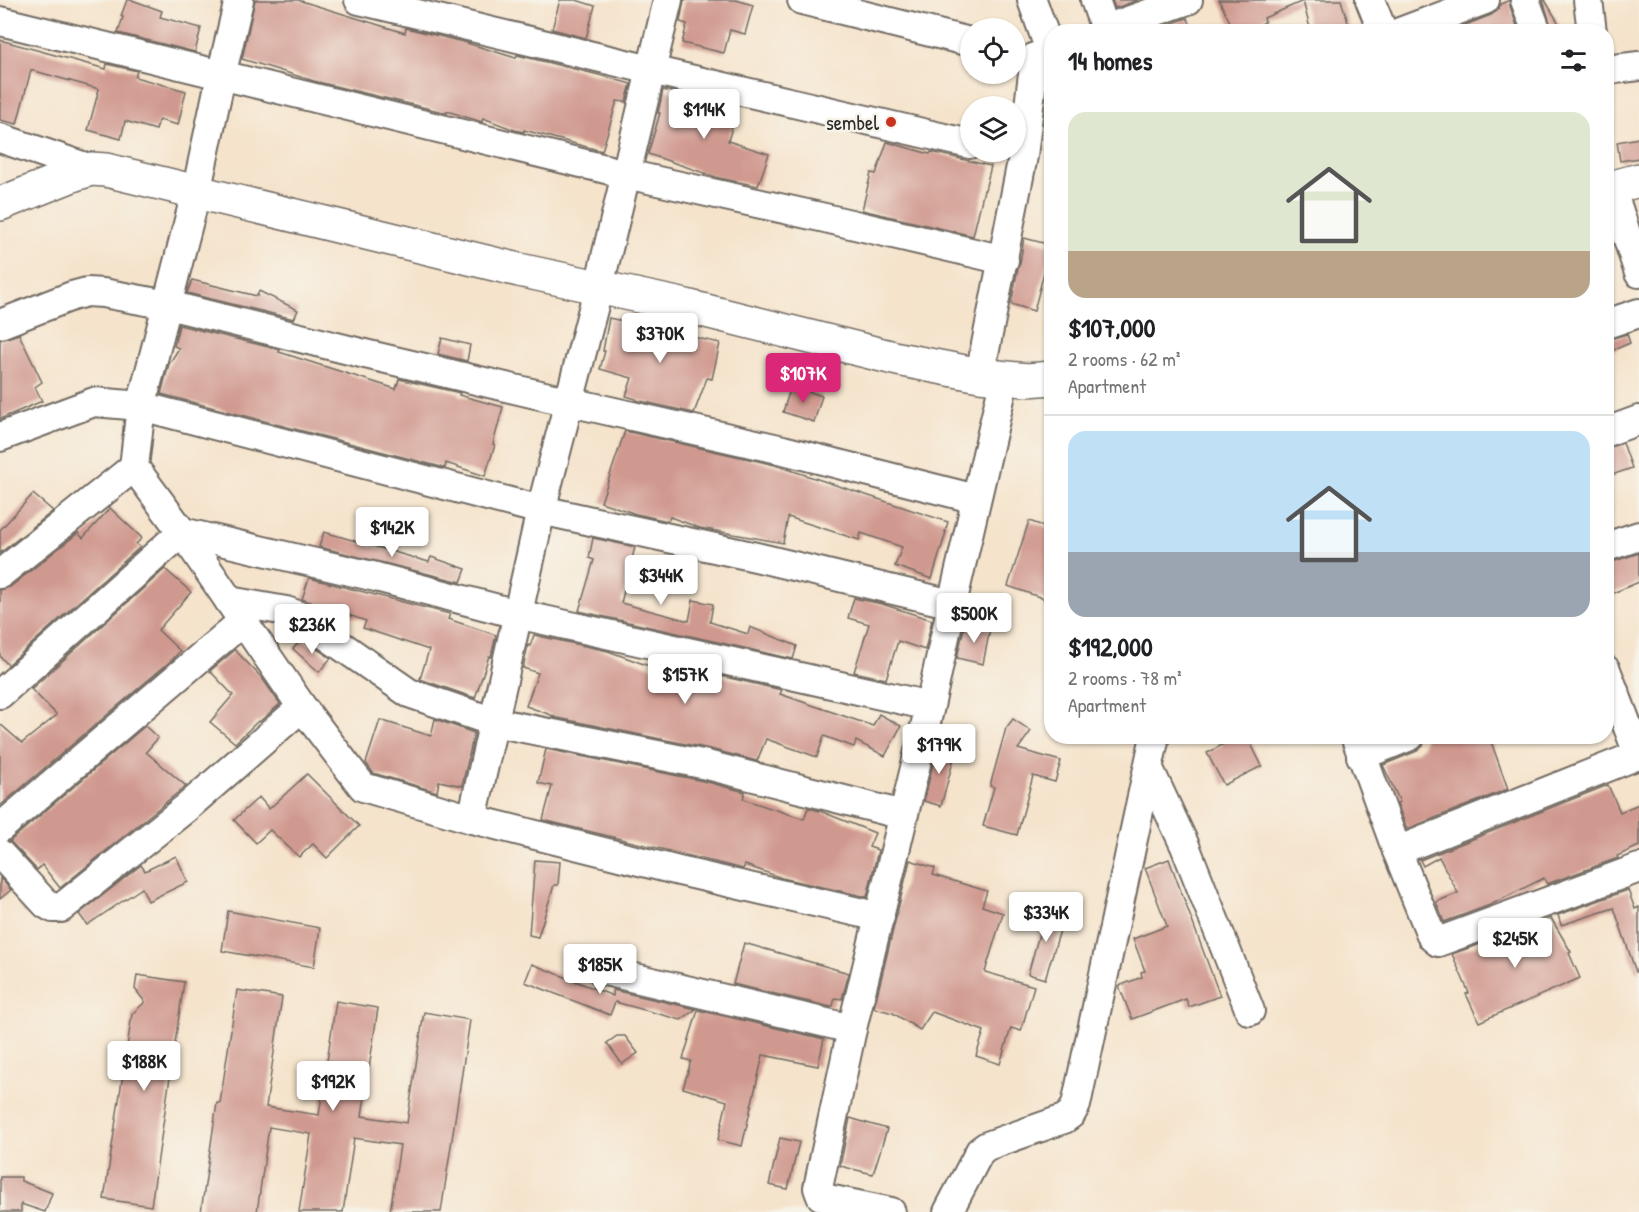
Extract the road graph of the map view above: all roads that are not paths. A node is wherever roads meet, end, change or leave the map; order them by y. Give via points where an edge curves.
1 (239, 0) edge
2 (359, 0) edge
3 (668, 0) edge
4 (802, 0) edge
5 (1032, 0) edge
6 (1095, 0) edge
7 (1188, 0) edge
8 (1370, 0) edge
9 (1485, 0) edge
10 (1525, 0) edge
11 (1588, 0) edge
12 (0, 21) edge
13 (1104, 24) edge
14 (1122, 24) edge
15 (1380, 24) edge
16 (1421, 24) edge
17 (1534, 24) edge
18 (1591, 24) edge
19 (960, 40) edge
20 (1038, 56) edge
21 (1639, 66) edge
22 (1614, 69) edge
23 (651, 70) junction
24 (221, 76) junction
25 (1026, 105) edge
26 (0, 138) edge
27 (960, 142) edge
28 (1013, 162) edge
29 (91, 169) junction
30 (626, 174) junction
31 (1619, 185) edge
32 (196, 193) junction
33 (0, 204) edge
34 (1004, 260) junction
35 (1639, 273) edge
36 (599, 286) junction
37 (168, 305) junction
38 (1639, 313) edge
39 (1614, 321) edge
40 (0, 324) edge
41 (993, 376) junction
42 (1044, 379) edge
43 (570, 402) junction
44 (141, 406) junction
45 (1639, 420) edge
46 (1614, 429) edge
47 (0, 437) edge
48 (134, 467) junction
49 (976, 499) junction
50 (541, 510) junction
51 (182, 532) junction
52 (1639, 536) edge
53 (1614, 544) edge
54 (0, 574) edge
55 (952, 604) junction
56 (236, 611) junction
57 (517, 614) junction
58 (1614, 691) edge
59 (0, 694) edge
60 (930, 706) junction
61 (302, 707) junction
62 (494, 722) junction
63 (1154, 744) edge
64 (1358, 746) edge
65 (1639, 755) edge
66 (1149, 769) junction
67 (903, 815) junction
68 (471, 819) junction
69 (0, 828) edge
70 (1397, 851) junction
71 (0, 854) edge
72 (1639, 868) edge
73 (880, 917) junction
74 (601, 970) dead end
75 (1250, 1011) dead end
76 (852, 1029) junction
77 (891, 1212) edge
78 (948, 1212) edge

1 - 24 street
2 - 23 street
3 - 23 street
4 - 19 street
5 - 20 street
6 - 13 street
7 - 14 street
8 - 15 street
9 - 16 street
10 - 17 street
11 - 18 street
12 - 24 street
20 - 25 street
21 - 22 street
23 - 27 street
23 - 30 street
24 - 30 street
24 - 32 street
26 - 29 street
28 - 34 street
29 - 32 street
29 - 33 street
30 - 34 street
30 - 36 street
31 - 35 street
32 - 36 street
32 - 37 street
34 - 41 street
36 - 41 street via 898,359
36 - 43 street
37 - 40 street via 87,292
37 - 43 street
37 - 44 street
38 - 39 street
41 - 42 street
41 - 49 street
43 - 49 street
43 - 50 street
44 - 47 street via 94,402
44 - 48 street
44 - 50 street
45 - 46 street
48 - 51 street
48 - 54 street
49 - 55 street
50 - 55 street
50 - 57 street
51 - 56 street
51 - 57 street
51 - 59 street
52 - 53 street
55 - 60 street
56 - 61 street
56 - 62 street via 286,611 297,615 409,693
56 - 69 street
57 - 60 street
57 - 62 street
58 - 65 street
60 - 67 street
61 - 68 street via 363,787
61 - 71 street via 186,808 61,908 46,904
62 - 67 street via 707,765
62 - 68 street
63 - 66 street
64 - 70 street
65 - 70 street
66 - 75 street via 1185,846
66 - 78 street via 1076,1105 1064,1119 980,1151
67 - 73 street
68 - 73 street via 679,872
70 - 72 street via 1432,937 1438,942
73 - 76 street
74 - 76 street
76 - 77 street via 818,1188 820,1196

